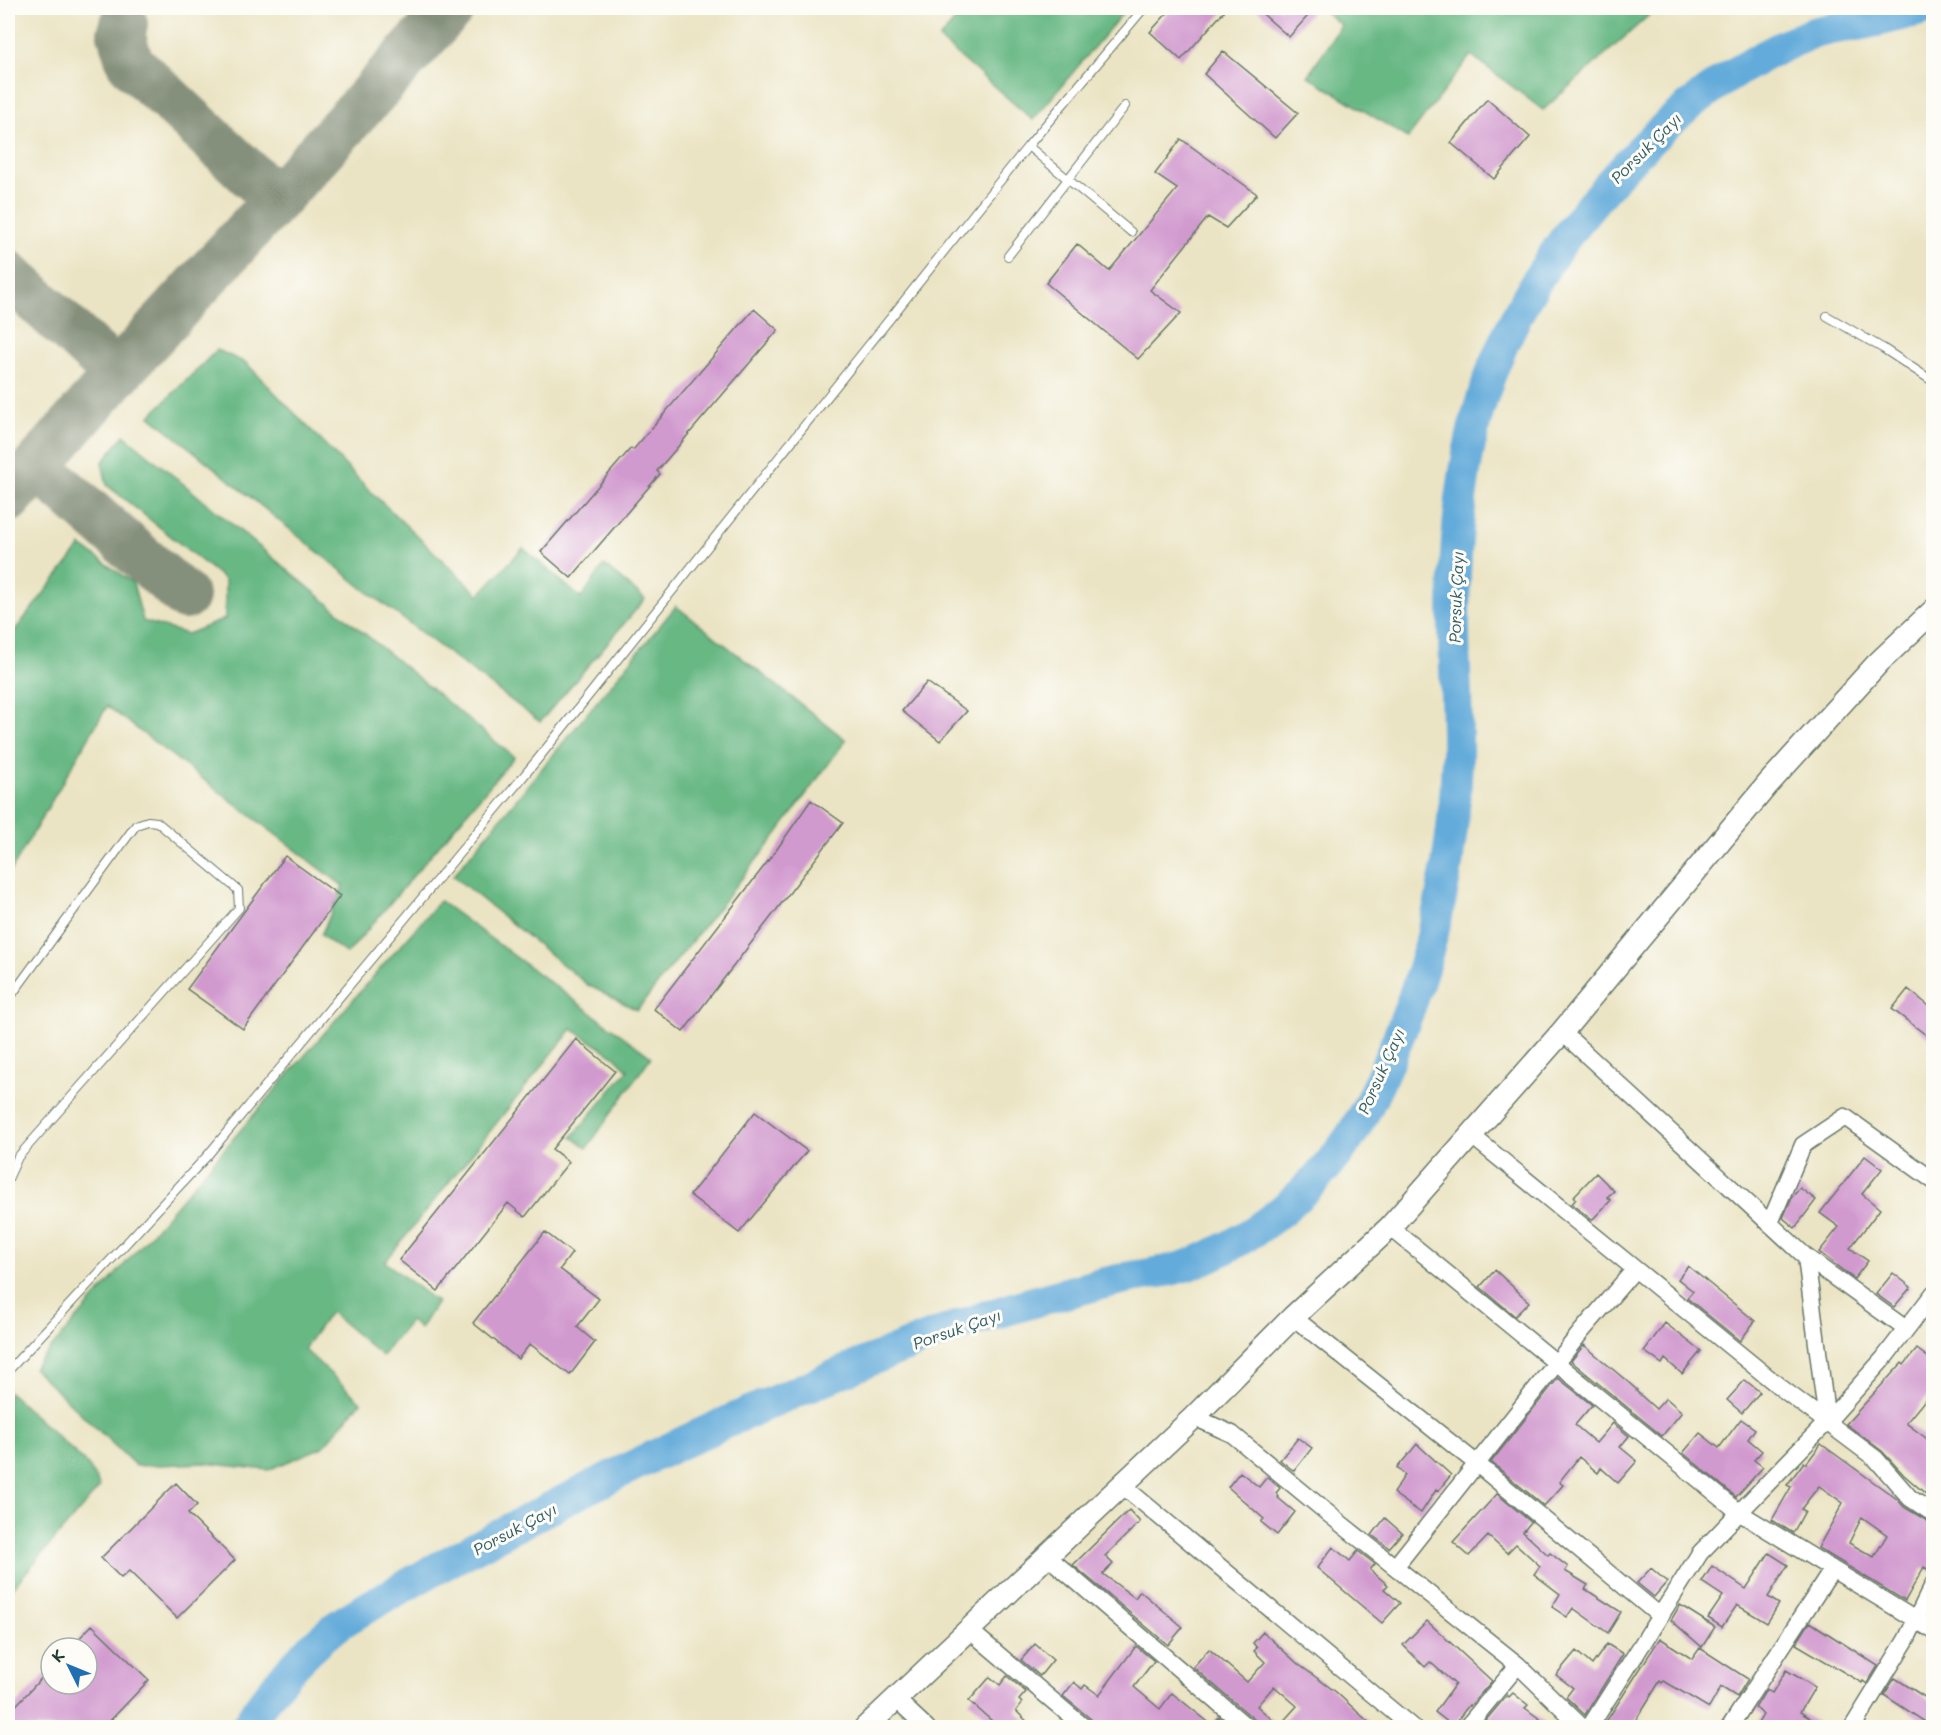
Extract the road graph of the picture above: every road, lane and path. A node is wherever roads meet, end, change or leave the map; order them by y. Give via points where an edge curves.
1 (1144, 8) edge
2 (1125, 106) dead end
3 (1028, 147) junction
4 (1068, 180) junction
5 (1131, 232) dead end
6 (1008, 256) dead end
7 (1827, 316) dead end
8 (1934, 382) edge
9 (1934, 610) edge
10 (8, 1000) edge
11 (1562, 1032) junction
12 (1471, 1135) junction
13 (8, 1179) edge
14 (1934, 1181) edge
15 (1770, 1223) junction
16 (1390, 1227) junction
17 (1806, 1257) junction
18 (1635, 1269) junction
19 (1934, 1293) edge
20 (1293, 1317) junction
21 (1906, 1329) junction
22 (1556, 1363) junction
23 (8, 1371) edge
24 (1194, 1417) junction
25 (1827, 1422) junction
26 (1476, 1463) junction
27 (1122, 1485) junction
28 (1740, 1513) junction
29 (1934, 1514) edge
30 (1047, 1556) junction
31 (1395, 1567) junction
32 (1832, 1570) junction
33 (1934, 1582) edge
34 (1660, 1616) junction
35 (1916, 1621) junction
36 (968, 1629) junction
37 (1934, 1631) edge
38 (1518, 1665) junction
39 (896, 1699) junction
40 (865, 1728) edge
41 (927, 1728) edge
42 (1085, 1728) edge
43 (1248, 1728) edge
44 (1413, 1728) edge
45 (1466, 1728) edge
46 (1583, 1728) edge
47 (1589, 1728) edge
48 (1729, 1728) edge
49 (1852, 1728) edge

1 - 3 lane
2 - 4 lane
3 - 4 lane
3 - 23 lane via 521,779 207,1156
4 - 5 lane
4 - 6 lane
7 - 8 lane
9 - 11 street via 1878,663 1768,784
10 - 13 lane via 136,825 157,822 238,890 238,908 18,1156
11 - 12 street
11 - 15 street
12 - 16 street
12 - 18 street
14 - 15 street via 1845,1117 1803,1145
15 - 17 street
16 - 20 street
16 - 22 street
17 - 21 street
17 - 25 street
18 - 22 street
18 - 25 street
19 - 21 street
20 - 24 street
20 - 26 street
21 - 25 street
22 - 26 street
22 - 28 street
24 - 27 street
24 - 31 street via 1232,1434
25 - 28 street
25 - 29 street via 1876,1459 1910,1497
26 - 31 street
26 - 34 street
27 - 30 street
27 - 44 street
28 - 32 street
28 - 34 street via 1700,1553
30 - 36 street
30 - 43 street
31 - 38 street
32 - 35 street
32 - 48 street
33 - 35 street
34 - 47 street
35 - 37 street
35 - 49 street
36 - 39 street
36 - 42 street
38 - 45 street
38 - 46 street
39 - 40 street
39 - 41 street

